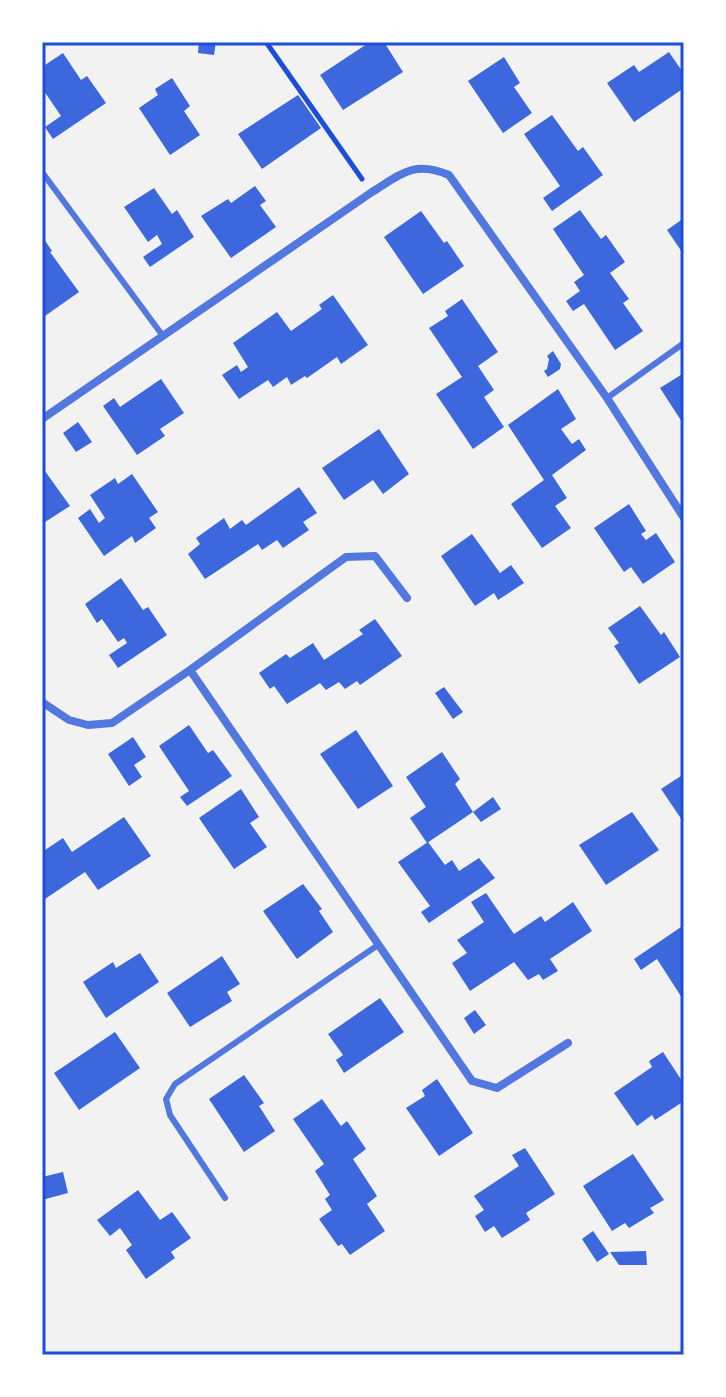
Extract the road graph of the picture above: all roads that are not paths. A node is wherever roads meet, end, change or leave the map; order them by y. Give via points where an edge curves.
1 (42, 172) edge
2 (163, 336) junction
3 (684, 343) edge
4 (607, 398) junction
5 (42, 419) edge
6 (684, 518) edge
7 (407, 598) dead end
8 (190, 670) junction
9 (42, 702) edge
10 (378, 945) junction
11 (568, 1043) dead end
12 (225, 1198) dead end

1 - 2 lane
2 - 4 street via 372,192 412,168 432,168 449,175
2 - 5 street
3 - 4 lane
4 - 6 street
7 - 8 street via 375,556 346,557
8 - 9 street via 112,723 69,720
8 - 10 street
10 - 11 street via 472,1081 497,1088
10 - 12 lane via 170,1091 170,1115

